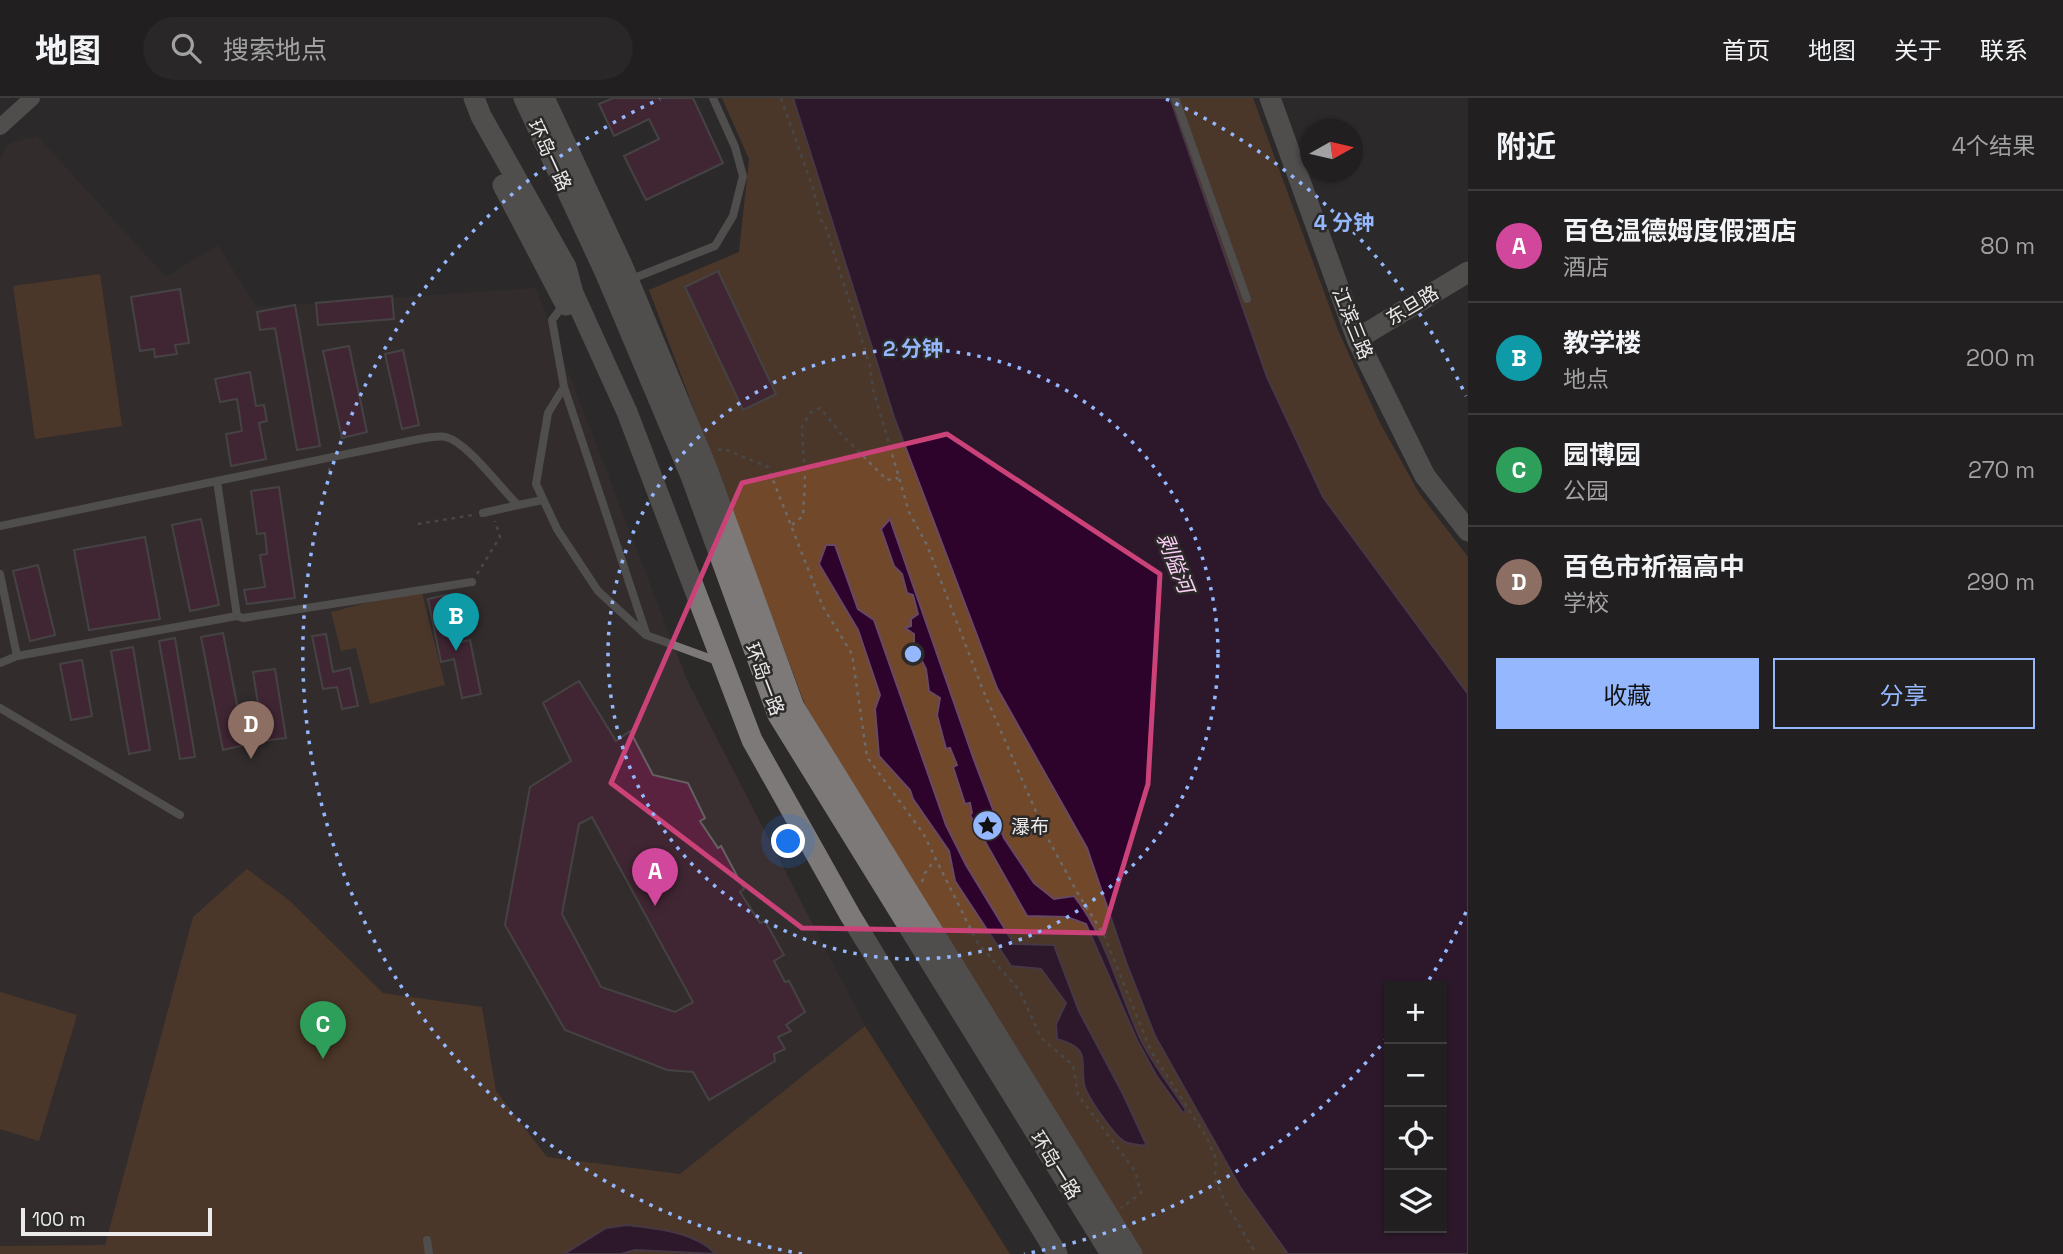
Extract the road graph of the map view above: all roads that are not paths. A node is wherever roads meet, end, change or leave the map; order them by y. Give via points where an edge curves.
1 (32, 98) edge
2 (461, 98) edge
3 (474, 98) edge
4 (524, 98) edge
5 (544, 98) edge
6 (713, 98) edge
7 (1175, 98) edge
8 (1270, 98) edge
9 (0, 127) edge
10 (1468, 272) edge
11 (628, 280) junction
12 (569, 298) junction
13 (1247, 299) dead end
14 (1357, 339) junction
15 (564, 387) junction
16 (217, 481) junction
17 (543, 500) junction
18 (518, 505) junction
19 (483, 513) road end
20 (0, 526) edge
21 (1468, 531) edge
22 (0, 574) edge
23 (472, 582) road end
24 (237, 616) junction
25 (646, 635) junction
26 (17, 656) junction
27 (715, 660) junction
28 (0, 663) edge
29 (0, 708) edge
30 (180, 815) dead end
31 (427, 1240) dead end
32 (429, 1254) edge
33 (1043, 1254) edge
34 (1057, 1254) edge
35 (1111, 1254) edge
36 (1132, 1254) edge

1 - 9 street
2 - 12 main road
3 - 12 main road, 环岛一路 via 566,267
4 - 35 main road, 环岛一路 via 606,272 685,463 778,715
5 - 11 main road
6 - 11 lane via 743,176 733,216 715,246
7 - 13 lane
8 - 14 main road, 江滨三路
10 - 14 main road, 东旦路
11 - 36 main road via 701,453 794,707
12 - 15 lane via 552,320
12 - 27 main road, 环岛一路 via 627,412
14 - 21 main road, 江滨三路 via 1425,476
15 - 17 lane via 548,413 536,484
15 - 25 lane
16 - 18 lane via 446,437 470,452
16 - 20 lane
16 - 24 lane
17 - 18 lane
17 - 25 lane via 598,591
18 - 19 lane
22 - 26 lane
23 - 24 lane
24 - 26 lane
25 - 27 lane
26 - 28 lane
27 - 33 main road via 741,745 839,922
27 - 34 main road, 环岛一路 via 752,740 850,915
29 - 30 lane
31 - 32 lane

